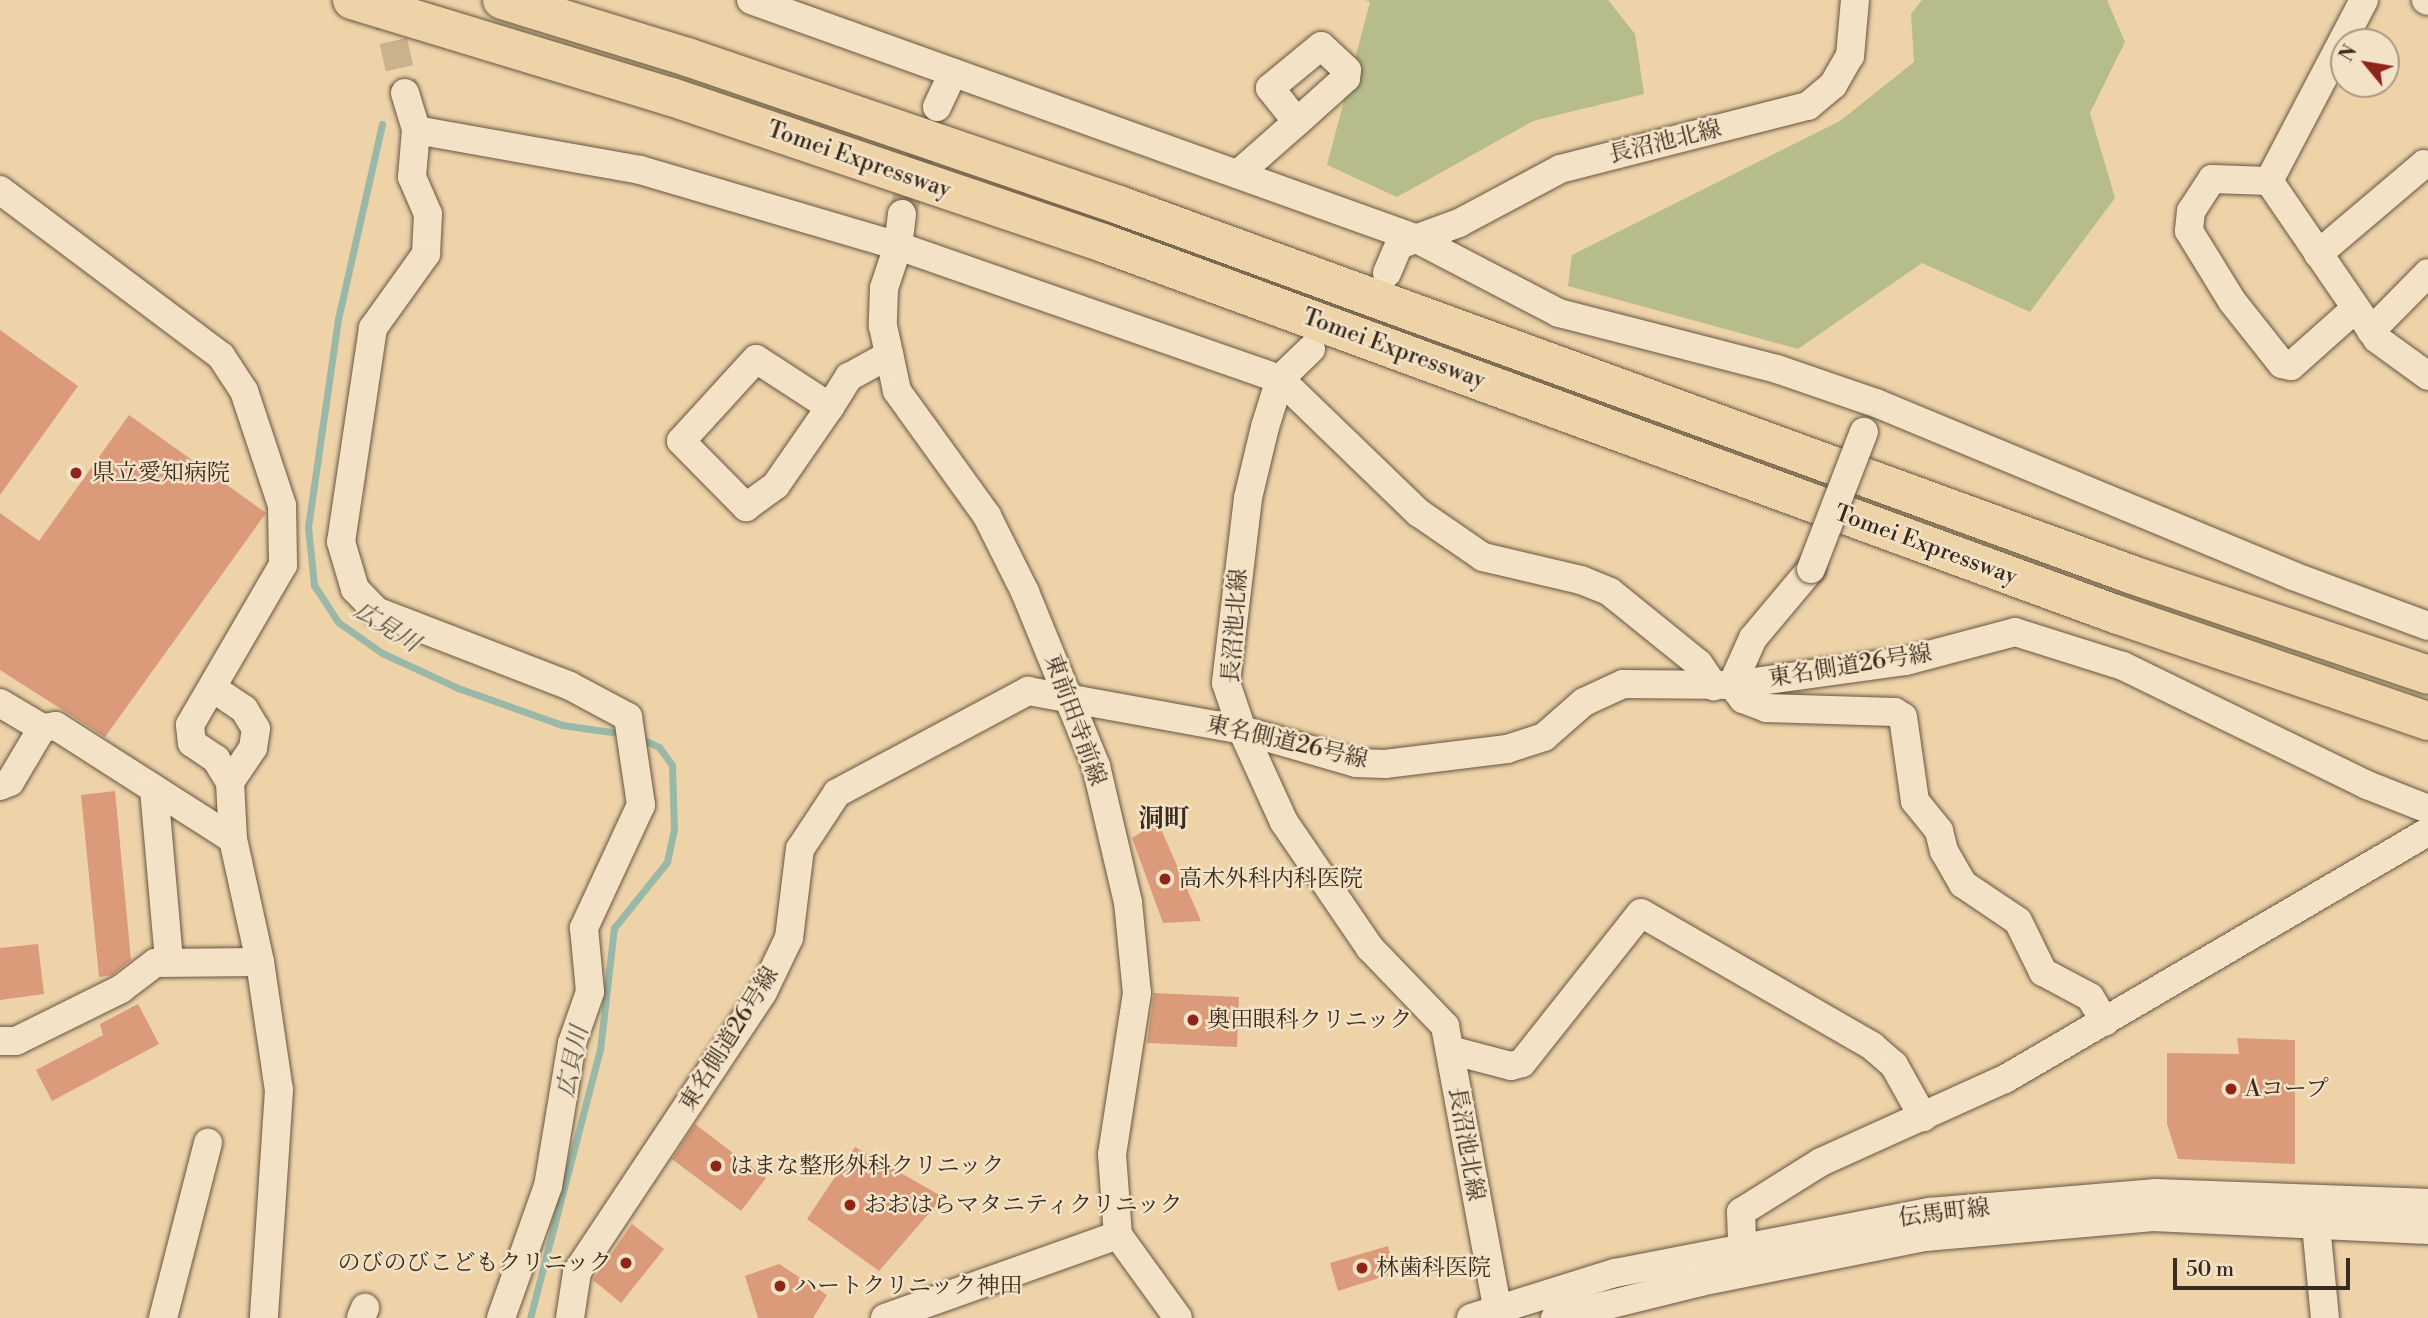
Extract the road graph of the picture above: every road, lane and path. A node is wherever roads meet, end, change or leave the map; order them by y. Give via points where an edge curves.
1 (352, 0) edge
2 (502, 0) edge
3 (751, 0) edge
4 (1856, 0) edge
5 (2364, 0) edge
6 (953, 73) junction
7 (405, 93) tunnel mouth
8 (937, 107) tunnel mouth
9 (1297, 122) dead end
10 (416, 130) junction
11 (2424, 164) dead end
12 (1238, 174) junction
13 (2269, 180) junction
14 (0, 190) edge
15 (902, 214) tunnel mouth
16 (1415, 238) junction
17 (898, 246) junction
18 (2318, 254) junction
19 (1387, 273) dead end
20 (2428, 273) edge
21 (2363, 320) junction
22 (1311, 349) dead end
23 (889, 355) junction
24 (2428, 376) edge
25 (1280, 379) junction
26 (1876, 403) junction
27 (830, 407) junction
28 (2428, 626) edge
29 (2428, 675) edge
30 (1723, 686) junction
31 (214, 689) junction
32 (1069, 698) junction
33 (0, 703) edge
34 (2428, 721) edge
35 (42, 728) junction
36 (1242, 730) junction
37 (230, 782) junction
38 (0, 786) edge
39 (154, 789) junction
40 (2428, 809) edge
41 (2428, 832) edge
42 (233, 839) junction
43 (169, 962) junction
44 (260, 962) junction
45 (2105, 1022) junction
46 (0, 1041) edge
47 (1450, 1049) junction
48 (1923, 1117) junction
49 (208, 1143) dead end
50 (2428, 1203) edge
51 (2316, 1225) junction
52 (2428, 1230) edge
53 (1118, 1235) junction
54 (1741, 1261) junction
55 (1499, 1314) edge
56 (163, 1318) edge
57 (264, 1318) edge
58 (501, 1318) edge
59 (570, 1318) edge
60 (885, 1318) edge
61 (1178, 1318) edge
62 (1471, 1318) edge
63 (1555, 1318) edge
64 (2325, 1318) edge

1 - 34 highway, Tomei Expressway via 672,97 1103,243 2118,615
2 - 29 highway, Tomei Expressway via 687,57 1119,205 2130,574
3 - 6 street
4 - 16 street, 長沼池北線 via 1850,57 1833,85 1808,106 1560,169 1459,223
5 - 13 street
6 - 8 street
6 - 12 street
7 - 10 street
9 - 12 street
10 - 17 street via 640,170
10 - 58 street via 412,177 428,214 426,254 373,328 341,541 355,589 376,611 570,686 628,717 641,805 584,928 590,992 572,1043 548,1186
11 - 18 street
12 - 16 street
13 - 18 street
13 - 21 street via 2212,179 2191,212 2189,231 2232,301 2282,364 2291,366
14 - 31 street via 221,356 244,391 282,505 283,565
15 - 17 street, 東前田寺前線
16 - 19 street via 1399,245
16 - 26 street via 1559,313 1777,369
17 - 23 street, 東前田寺前線 via 884,288 883,326
17 - 25 street
18 - 21 street
20 - 21 street
21 - 24 street via 2400,359
22 - 25 street
23 - 27 street via 849,377
23 - 32 street, 東前田寺前線 via 897,391 987,516
25 - 30 street via 1419,513 1483,557 1581,580 1610,592
25 - 36 street, 長沼池北線 via 1248,498 1226,683
26 - 28 street via 2293,576
26 - 30 street, bridge via 1811,569 1753,638
27 - 27 street via 756,359 681,441 746,507 776,485
30 - 36 street, 東名側道26号線 via 1623,684 1584,702 1544,737 1507,749 1385,764 1356,763
30 - 40 street, 東名側道26号線 via 1906,661 2015,632 2123,666 2367,785
30 - 45 street via 1766,708 1895,712 1903,717 1915,801 1940,831 1944,851 1963,884 2018,920 2043,972 2090,997
31 - 37 street via 190,725 192,743 216,759
31 - 37 street via 244,709 256,729 253,748
32 - 36 street, 東名側道26号線
32 - 53 street, 東前田寺前線 via 1096,766 1128,902 1136,980 1112,1154
32 - 59 street, 東名側道26号線 via 1028,691 837,793 800,849 789,938 763,992 577,1272
33 - 35 street
35 - 38 street via 10,782
35 - 39 street via 56,726
36 - 47 street, 長沼池北線 via 1284,822 1370,948 1445,1027
37 - 42 street
39 - 42 street
39 - 43 street
41 - 45 street
42 - 44 street
43 - 44 street
43 - 46 street via 155,963 121,989 16,1041
44 - 57 street via 279,1090
45 - 48 street via 2006,1079
47 - 48 street via 1511,1066 1522,1063 1641,913 1872,1046 1894,1065
47 - 55 street, 長沼池北線
48 - 54 street via 1821,1161 1741,1212
49 - 56 street
50 - 54 street, 伝馬町線 via 2156,1193 1929,1212
51 - 52 street, 伝馬町線
51 - 54 street, 伝馬町線 via 2153,1217 1925,1237
51 - 64 street
53 - 60 street
53 - 61 street
54 - 55 street, 伝馬町線 via 1615,1273
54 - 63 street, 伝馬町線
55 - 62 street, 伝馬町線

